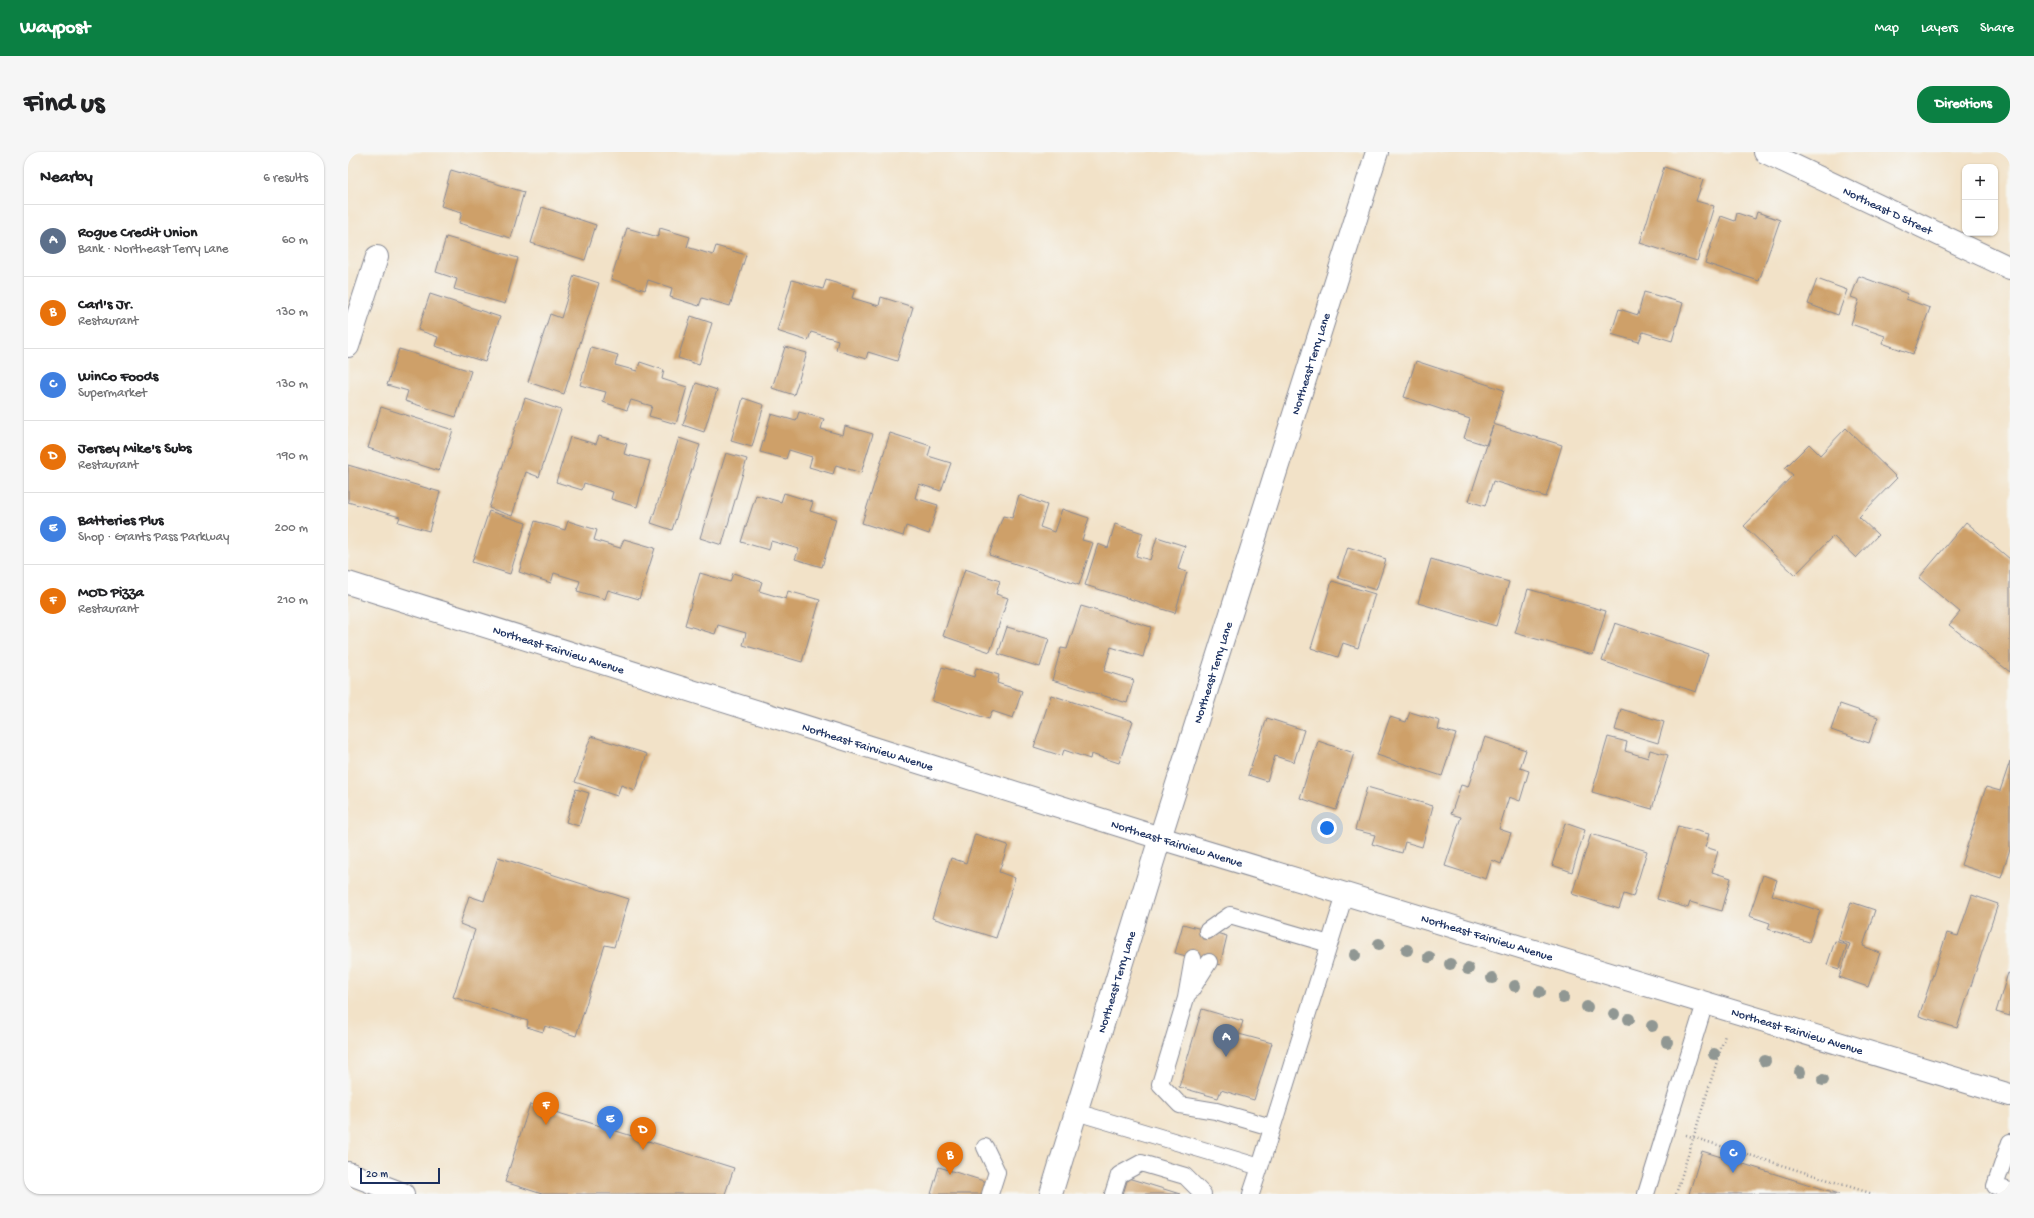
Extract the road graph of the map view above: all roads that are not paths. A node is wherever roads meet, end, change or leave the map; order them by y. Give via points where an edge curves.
1 (1377, 152) edge
2 (1765, 152) edge
3 (377, 257) dead end
4 (2010, 268) edge
5 (348, 346) edge
6 (348, 583) edge
7 (1160, 838) junction
8 (1345, 894) junction
9 (1211, 932) dead end
10 (1329, 944) junction
11 (1192, 958) dead end
12 (1209, 962) dead end
13 (1186, 998) junction
14 (1705, 1003) junction
15 (2010, 1095) edge
16 (1076, 1112) junction
17 (1271, 1128) junction
18 (2010, 1142) edge
19 (985, 1147) dead end
20 (1260, 1167) junction
21 (348, 1173) edge
22 (2010, 1191) edge
23 (403, 1194) edge
24 (990, 1194) edge
25 (1051, 1194) edge
26 (1113, 1194) edge
27 (1203, 1194) edge
28 (1251, 1194) edge
29 (1646, 1194) edge

1 - 7 main road, Northeast Terry Lane
2 - 4 main road, Northeast D Street
3 - 5 main road
6 - 7 main road, Northeast Fairview Avenue
7 - 8 main road, Northeast Fairview Avenue
7 - 16 main road, Northeast Terry Lane
8 - 10 lane
8 - 14 main road, Northeast Fairview Avenue
9 - 10 lane via 1230,915
10 - 17 lane
11 - 13 lane
12 - 13 lane
13 - 17 lane via 1160,1084 1180,1105 1216,1111
14 - 15 main road, Northeast Fairview Avenue
14 - 29 lane
16 - 20 lane
16 - 25 main road, Northeast Terry Lane
17 - 20 lane
18 - 22 lane via 1995,1186
19 - 24 lane via 997,1172
20 - 28 lane
21 - 23 main road
26 - 27 lane via 1119,1175 1141,1163 1185,1176

